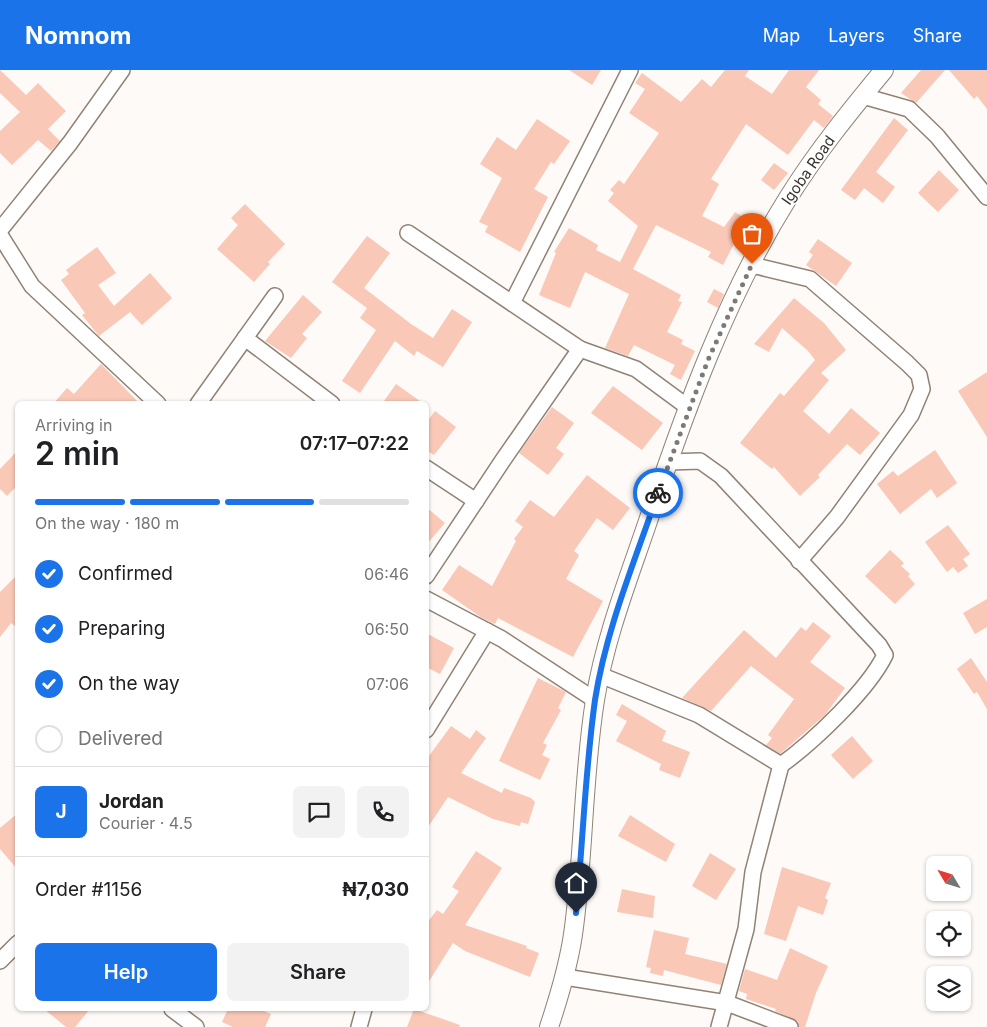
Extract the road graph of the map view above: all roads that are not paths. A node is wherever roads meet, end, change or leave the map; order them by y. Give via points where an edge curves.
1 (122, 70) edge
2 (630, 70) edge
3 (884, 70) edge
4 (863, 96) junction
5 (987, 198) edge
6 (0, 230) edge
7 (408, 234) dead end
8 (0, 235) edge
9 (752, 264) junction
10 (275, 296) dead end
11 (512, 303) junction
12 (245, 338) junction
13 (580, 348) junction
14 (155, 401) edge
15 (200, 401) edge
16 (328, 401) edge
17 (689, 408) junction
18 (668, 462) junction
19 (429, 470) edge
20 (476, 502) junction
21 (799, 561) junction
22 (429, 572) edge
23 (429, 601) edge
24 (487, 631) junction
25 (600, 675) junction
26 (595, 700) junction
27 (429, 725) edge
28 (780, 765) junction
29 (15, 946) edge
30 (0, 961) edge
31 (565, 977) junction
32 (727, 1003) junction
33 (177, 1011) edge
34 (363, 1011) edge
35 (196, 1027) edge
36 (359, 1027) edge
37 (549, 1027) edge
38 (719, 1027) edge
39 (790, 1027) edge

1 - 6 street via 70,143
2 - 11 street
3 - 4 street, Igoba Road
4 - 5 street via 909,109 937,136
4 - 9 street, Igoba Road via 826,142 788,198
7 - 11 street
8 - 14 street via 32,286
9 - 17 street, Igoba Road
9 - 21 street via 810,279 907,363 919,375 922,389 911,415 837,517
10 - 12 street
11 - 13 street
12 - 15 street
12 - 16 street
13 - 17 street via 636,369
13 - 20 street
17 - 18 street, Igoba Road
18 - 21 street via 700,461 721,476
18 - 25 street, Igoba Road via 617,612
19 - 20 street
20 - 22 street
21 - 28 street via 885,655 878,671 807,746
23 - 24 street
24 - 26 street
24 - 27 street
25 - 26 street, Igoba Road
25 - 28 street via 698,715
26 - 31 street, Igoba Road via 574,928
28 - 32 street
29 - 30 street
31 - 32 street
31 - 37 street, Igoba Road
32 - 38 street
32 - 39 street
33 - 35 street
34 - 36 street

